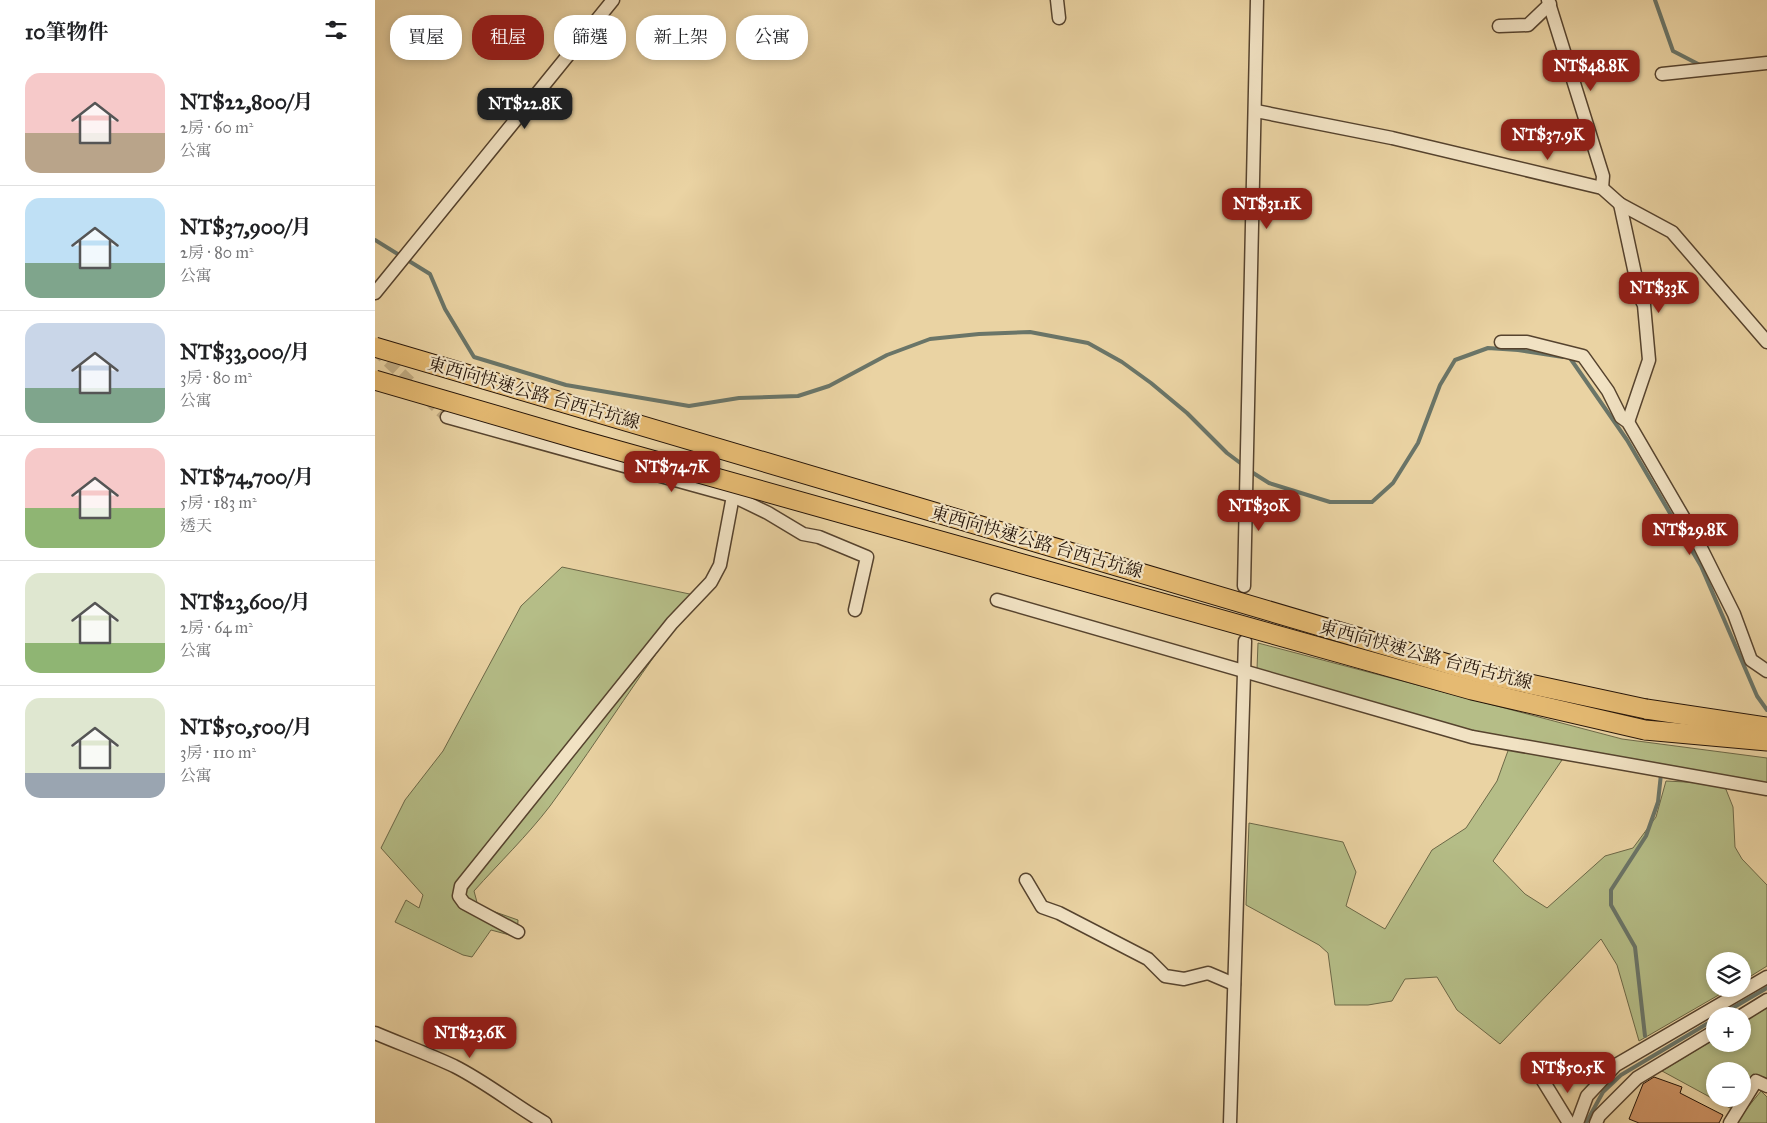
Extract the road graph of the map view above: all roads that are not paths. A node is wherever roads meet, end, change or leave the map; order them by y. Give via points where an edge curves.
1 (613, 0) edge
2 (1057, 0) edge
3 (1257, 0) edge
4 (1549, 2) edge
5 (1059, 18) dead end
6 (1499, 26) dead end
7 (1767, 62) edge
8 (1662, 74) dead end
9 (1256, 111) junction
10 (1602, 188) junction
11 (1620, 204) junction
12 (375, 293) edge
13 (1501, 342) dead end
14 (1767, 342) edge
15 (375, 347) edge
16 (375, 380) edge
17 (447, 417) tunnel mouth
18 (1628, 422) junction
19 (733, 496) junction
20 (1244, 586) dead end
21 (997, 600) dead end
22 (855, 610) dead end
23 (1245, 641) dead end
24 (1245, 670) junction
25 (1767, 671) edge
26 (1704, 719) junction
27 (1767, 719) edge
28 (1767, 727) edge
29 (1674, 733) junction
30 (1767, 741) edge
31 (1767, 750) edge
32 (1767, 789) edge
33 (1026, 880) dead end
34 (518, 932) dead end
35 (1767, 977) edge
36 (1234, 984) junction
37 (1767, 1000) edge
38 (1751, 1010) edge
39 (375, 1033) edge
40 (1706, 1037) edge
41 (1542, 1079) dead end
42 (1767, 1086) edge
43 (545, 1123) edge
44 (1230, 1123) edge
45 (1569, 1123) edge
46 (1577, 1123) edge
47 (1597, 1123) edge
48 (1730, 1123) edge

1 - 12 street
2 - 5 street
3 - 9 street
4 - 6 street via 1529,25
4 - 10 street via 1603,176
7 - 8 street
9 - 10 street via 1392,138
9 - 20 street
10 - 11 street
11 - 14 street via 1672,232
11 - 18 street via 1644,305 1649,360
13 - 18 street via 1527,342 1583,356 1608,391 1621,417
15 - 26 highway, 東西向快速公路 台西古坑線, bridge via 1479,673
16 - 29 highway, 東西向快速公路 台西古坑線, bridge via 1472,690 1645,730
17 - 19 street
18 - 25 street via 1699,544 1734,614 1751,660
19 - 22 street via 803,534 819,537 867,557
19 - 34 street via 720,565 711,582 672,623 461,886 459,896 464,903
21 - 24 street
23 - 24 street
24 - 32 street via 1473,738
24 - 36 street
26 - 27 highway
26 - 28 highway
29 - 30 highway
29 - 31 highway
33 - 36 street via 1042,907 1059,912 1148,959 1165,976 1184,979 1208,973
35 - 46 street via 1616,1065 1587,1096
36 - 44 street
37 - 38 street
39 - 43 street via 453,1066
40 - 47 street via 1637,1078 1599,1116
41 - 45 street
42 - 48 street via 1756,1081

